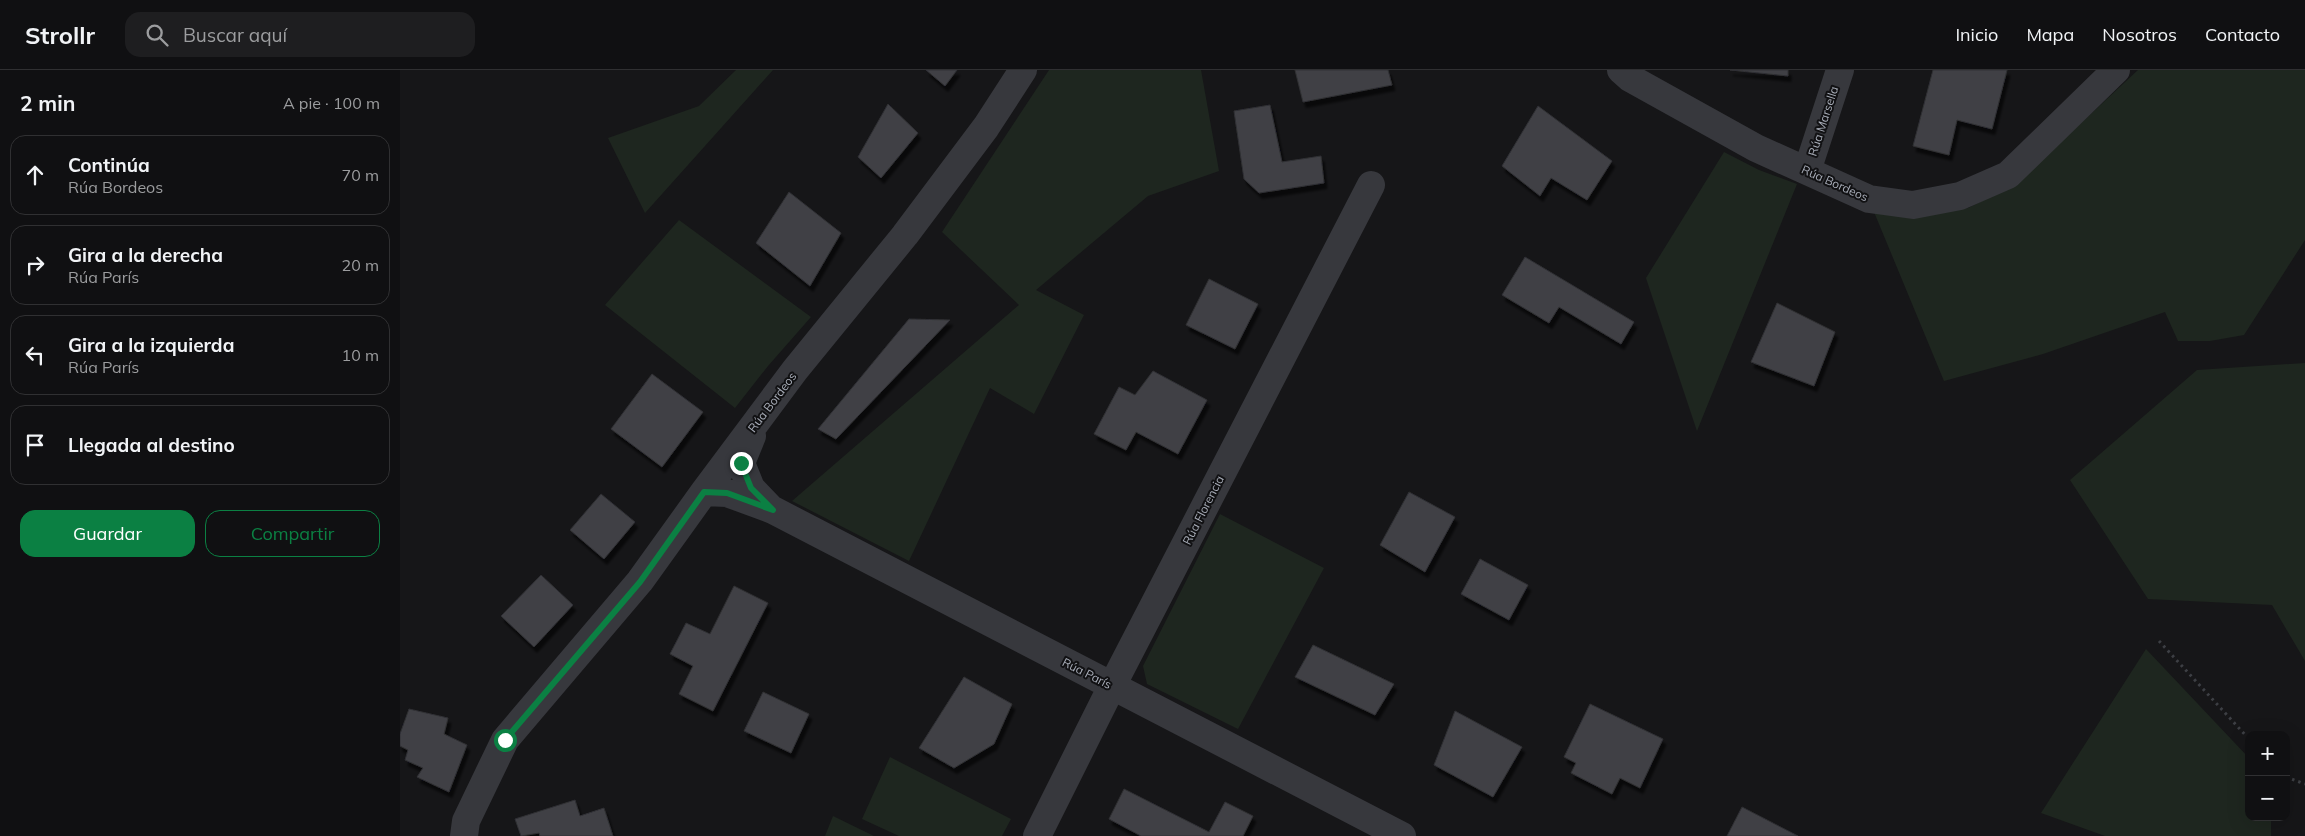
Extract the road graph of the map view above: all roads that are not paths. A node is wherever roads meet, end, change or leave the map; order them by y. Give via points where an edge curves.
1 (1023, 70) edge
2 (1621, 70) edge
3 (1840, 70) edge
4 (2116, 70) edge
5 (1807, 171) junction
6 (1371, 185) dead end
7 (760, 416) junction
8 (704, 492) junction
9 (773, 510) junction
10 (1112, 686) junction
11 (464, 836) edge
12 (1038, 836) edge
13 (1402, 836) edge

1 - 7 street, Rúa Bordeos via 986,127 905,234
2 - 5 street, Rúa Bordeos via 1756,148
3 - 5 street, Rúa Marsella
4 - 5 street, Rúa Bordeos via 2008,175 1960,196 1913,205 1869,199
6 - 10 street, Rúa Florencia
7 - 8 street, Rúa Bordeos
7 - 9 street, Rúa París via 741,463 751,488
8 - 9 street, Rúa París via 727,493
8 - 11 street, Rúa Bordeos via 640,582 505,740 466,821
9 - 10 street, Rúa París
10 - 12 street, Rúa Florencia
10 - 13 street, Rúa París

